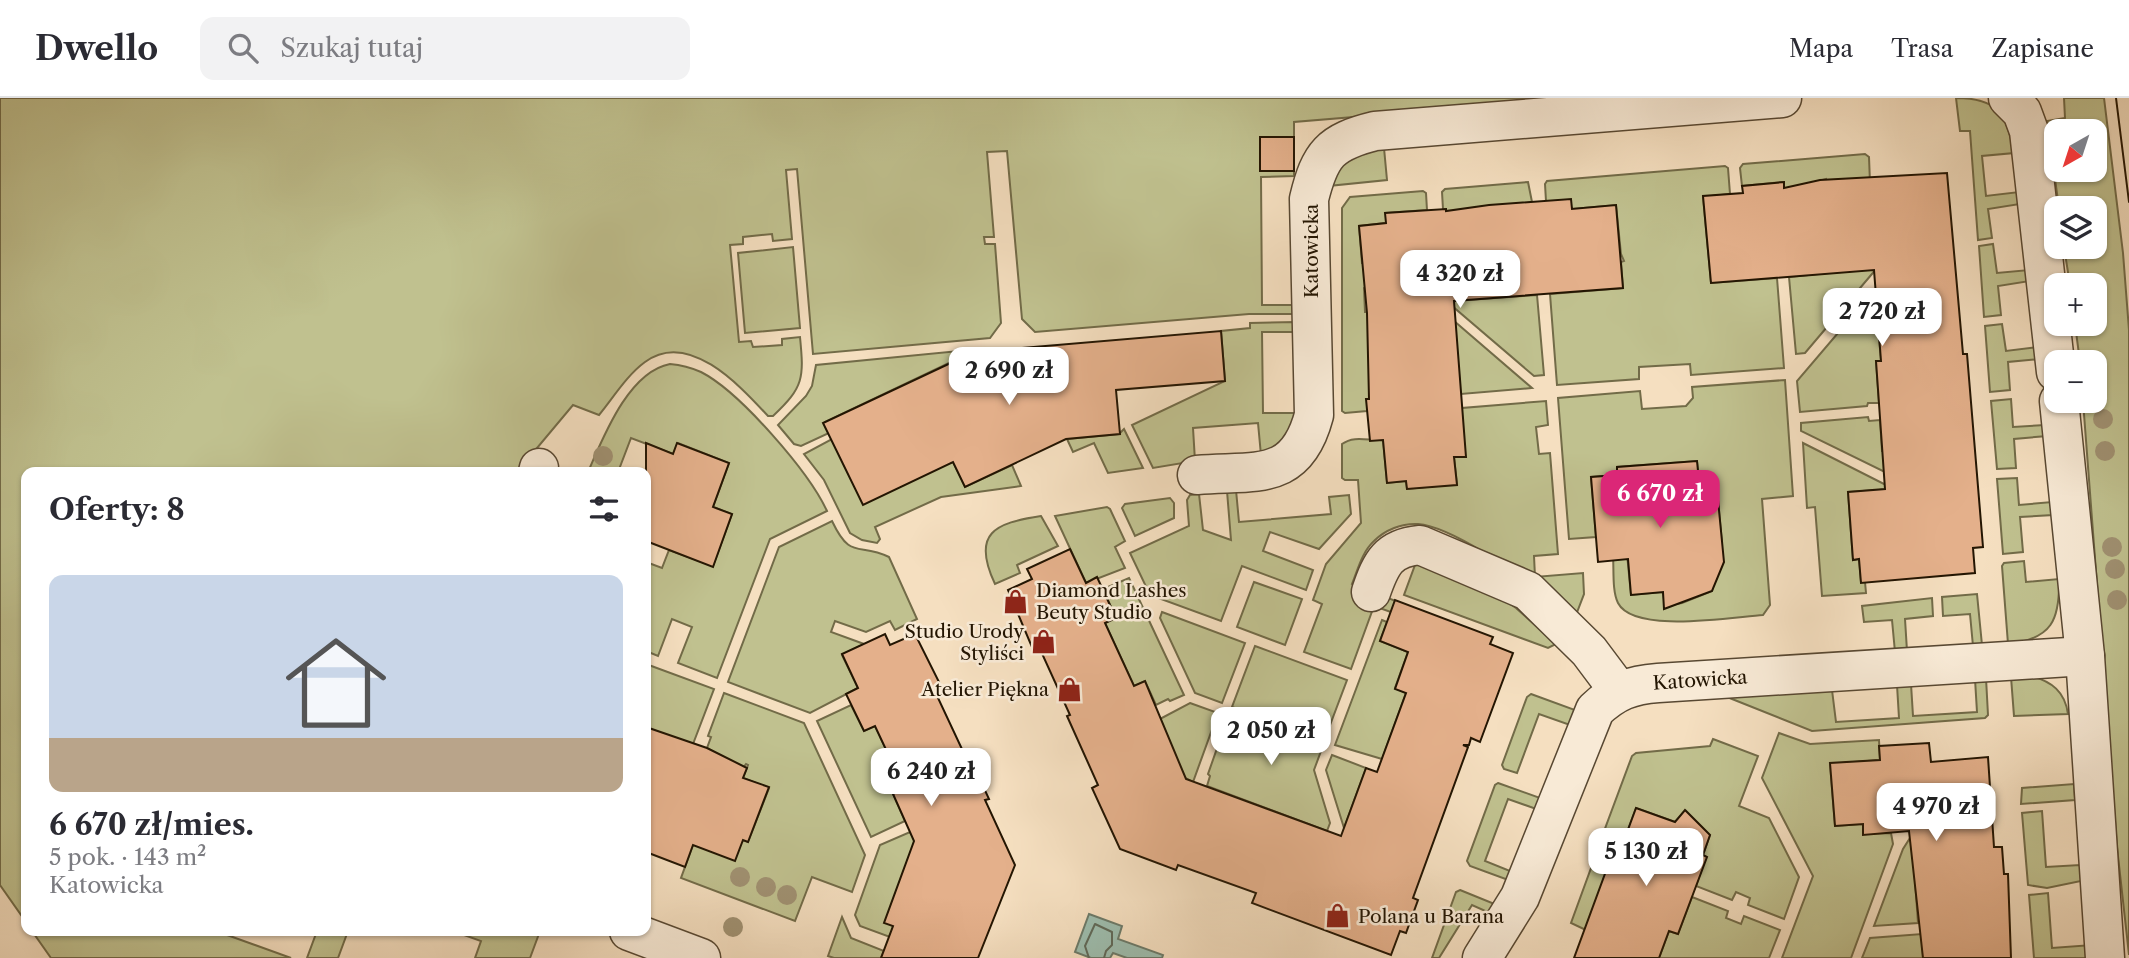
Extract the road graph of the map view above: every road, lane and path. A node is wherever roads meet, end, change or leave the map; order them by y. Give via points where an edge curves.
1 (1782, 98) edge
2 (2008, 98) edge
3 (2054, 350) edge
4 (2060, 413) edge
5 (1197, 475) dead end
6 (1371, 592) dead end
7 (2085, 656) junction
8 (1619, 691) junction
9 (642, 936) edge
10 (701, 958) edge
11 (1482, 958) edge
12 (2105, 958) edge

1 - 5 street, Katowicka via 1375,131 1346,138 1328,153 1309,200 1314,415 1307,438 1296,455 1279,468
2 - 3 street via 2022,112 2029,131
4 - 7 street
6 - 8 street via 1388,557 1402,547 1420,544 1528,591 1590,651
7 - 8 street, Katowicka via 1685,681 1635,685
7 - 12 street
8 - 11 street, Katowicka via 1595,710 1520,897
9 - 10 street

